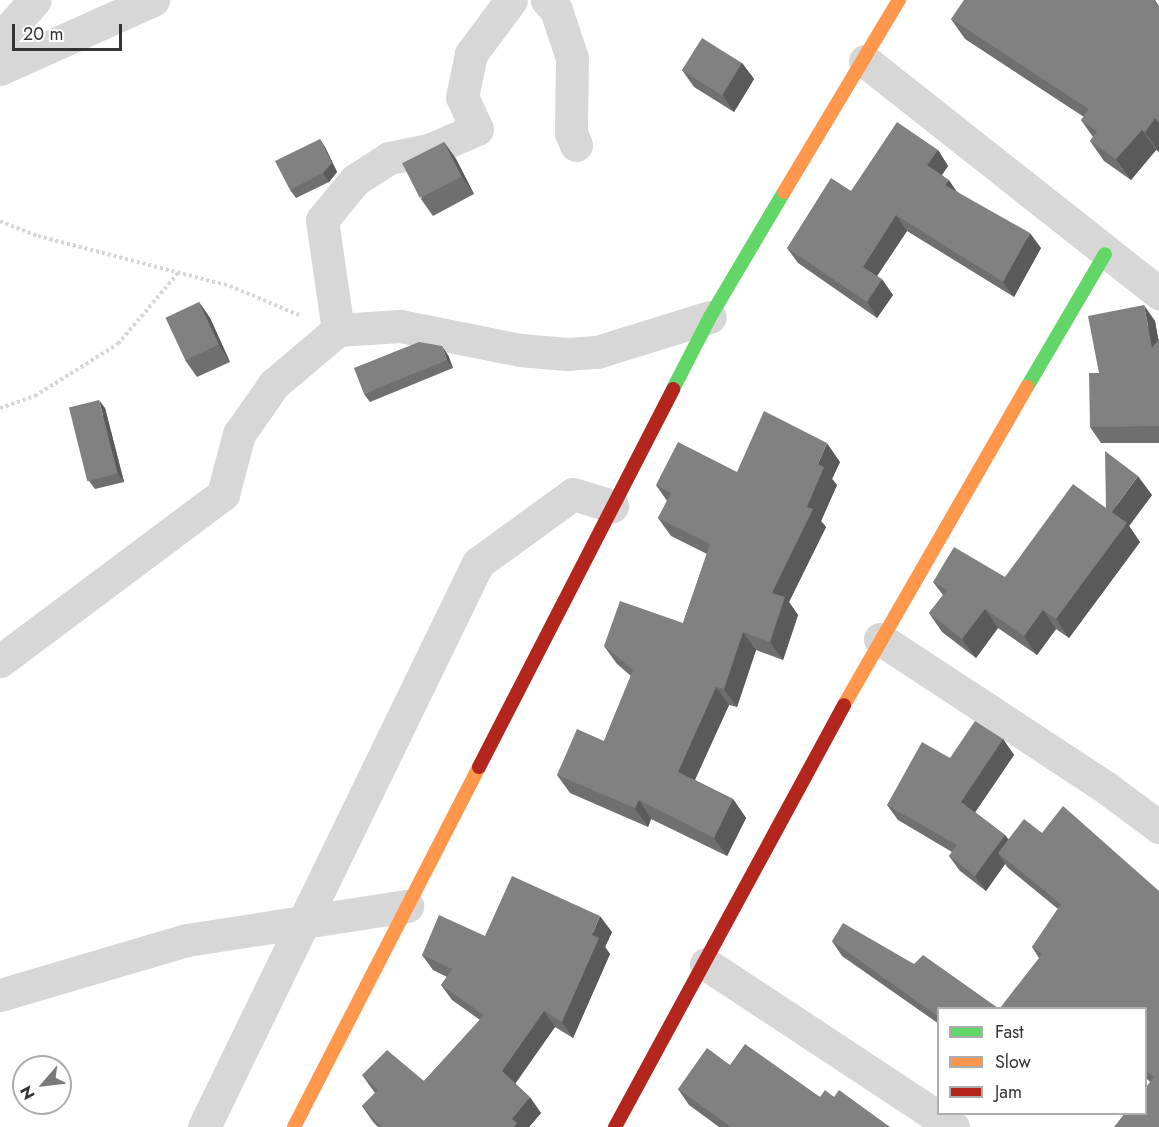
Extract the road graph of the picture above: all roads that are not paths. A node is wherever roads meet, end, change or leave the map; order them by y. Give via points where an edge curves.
1 (35, 0) edge
2 (153, 0) edge
3 (510, 0) edge
4 (547, 0) edge
5 (899, 0) edge
6 (0, 39) edge
7 (865, 61) junction
8 (0, 69) edge
9 (576, 145) dead end
10 (1105, 254) junction
11 (1159, 293) edge
12 (710, 317) junction
13 (332, 335) junction
14 (612, 506) junction
15 (880, 639) junction
16 (0, 661) edge
17 (1159, 827) edge
18 (407, 906) junction
19 (302, 922) junction
20 (706, 964) junction
21 (0, 995) edge
22 (204, 1127) edge
23 (294, 1127) edge
24 (615, 1127) edge
25 (953, 1127) edge

1 - 6 street
2 - 8 street
3 - 13 street via 471,54 462,97 477,129 429,150 389,158 355,180 322,220
4 - 9 street via 556,10 572,58 571,133
5 - 7 street
7 - 10 street
7 - 12 street
10 - 11 street
10 - 15 street
12 - 13 street via 597,352 567,354 520,350 400,326
12 - 14 street
13 - 16 street via 273,384 239,434 224,494
14 - 18 street
14 - 19 street via 573,494 478,564
15 - 17 street via 1108,789
15 - 20 street
18 - 19 street
18 - 23 street
19 - 21 street via 187,940
19 - 22 street
20 - 24 street
20 - 25 street

